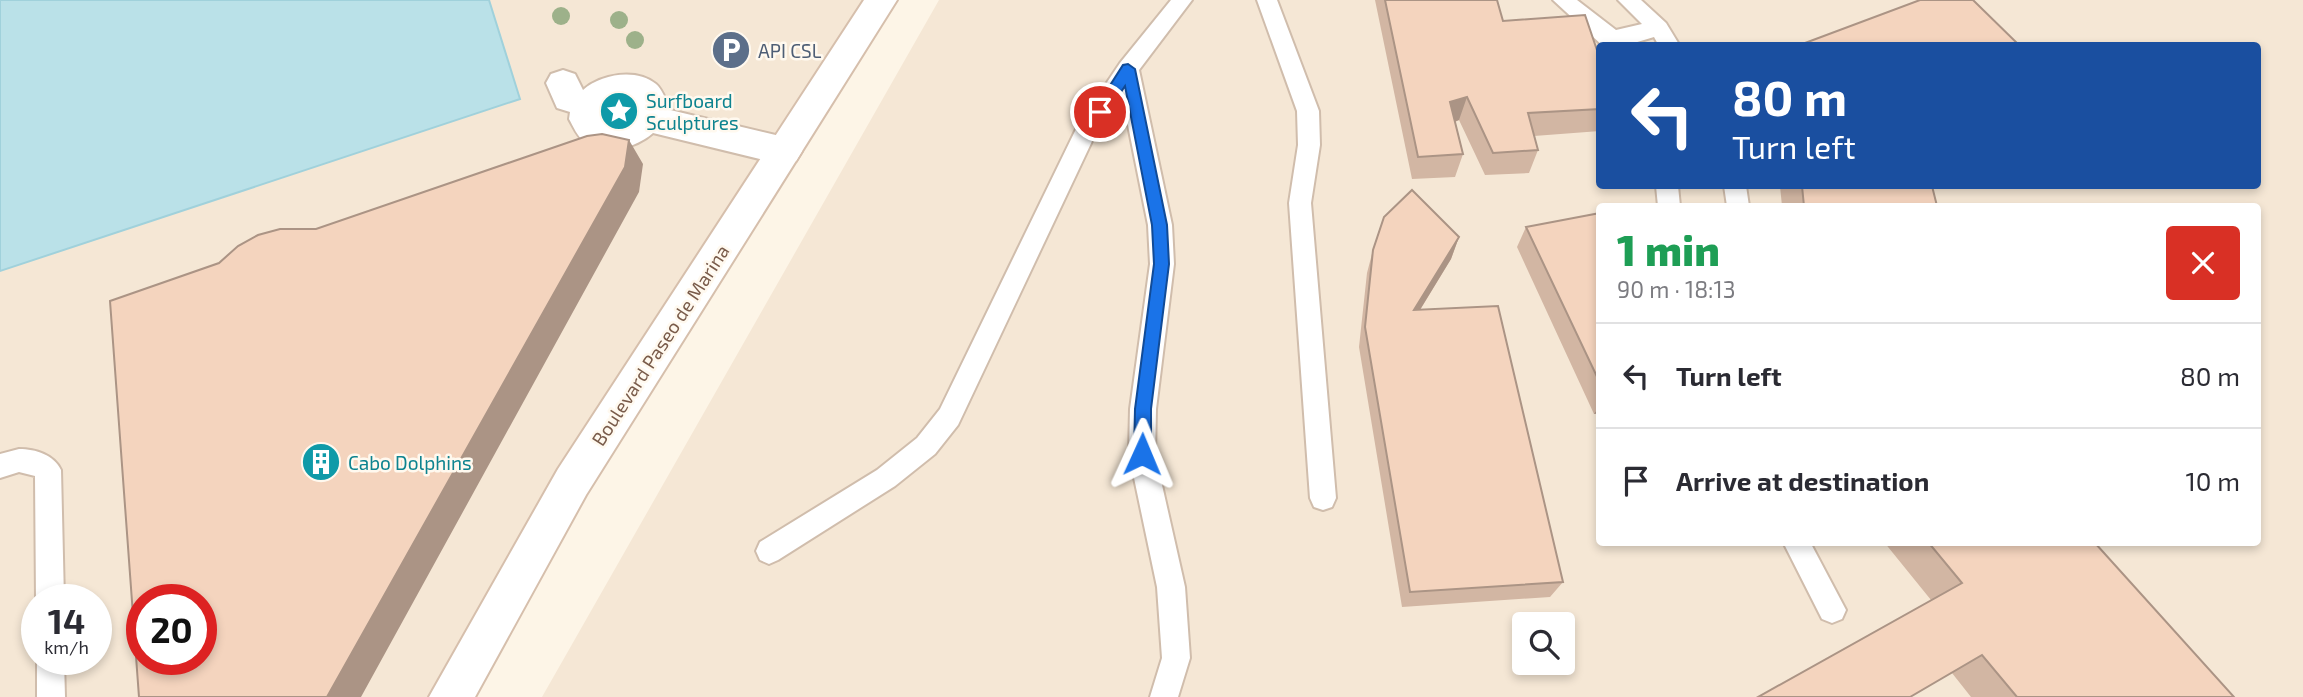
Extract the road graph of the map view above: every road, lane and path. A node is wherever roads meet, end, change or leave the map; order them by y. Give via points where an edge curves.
1 (881, 0) edge
2 (1182, 0) edge
3 (1267, 0) edge
4 (1563, 0) edge
5 (1628, 0) edge
6 (1664, 37) edge
7 (1613, 42) edge
8 (1128, 69) junction
9 (563, 83) dead end
10 (784, 151) junction
11 (0, 466) edge
12 (1323, 498) dead end
13 (1799, 546) edge
14 (769, 551) dead end
15 (50, 584) edge
16 (1832, 610) dead end
17 (50, 675) edge
18 (51, 697) edge
19 (451, 697) edge
20 (1164, 697) edge

1 - 10 main road, Boulevard Paseo de Marina
2 - 8 lane
3 - 12 lane via 1308,111 1309,145 1300,203
4 - 7 lane
5 - 6 lane
6 - 7 lane
8 - 14 lane via 1086,133 949,417 926,446 886,478
8 - 20 lane via 1160,225 1162,264 1143,409 1142,454 1171,587 1175,658
9 - 10 main road via 569,99 589,105 587,122 602,135 624,134 648,118
10 - 19 main road, Boulevard Paseo de Marina via 572,482
11 - 15 lane via 18,459 36,460 48,470
13 - 16 lane
17 - 18 lane

